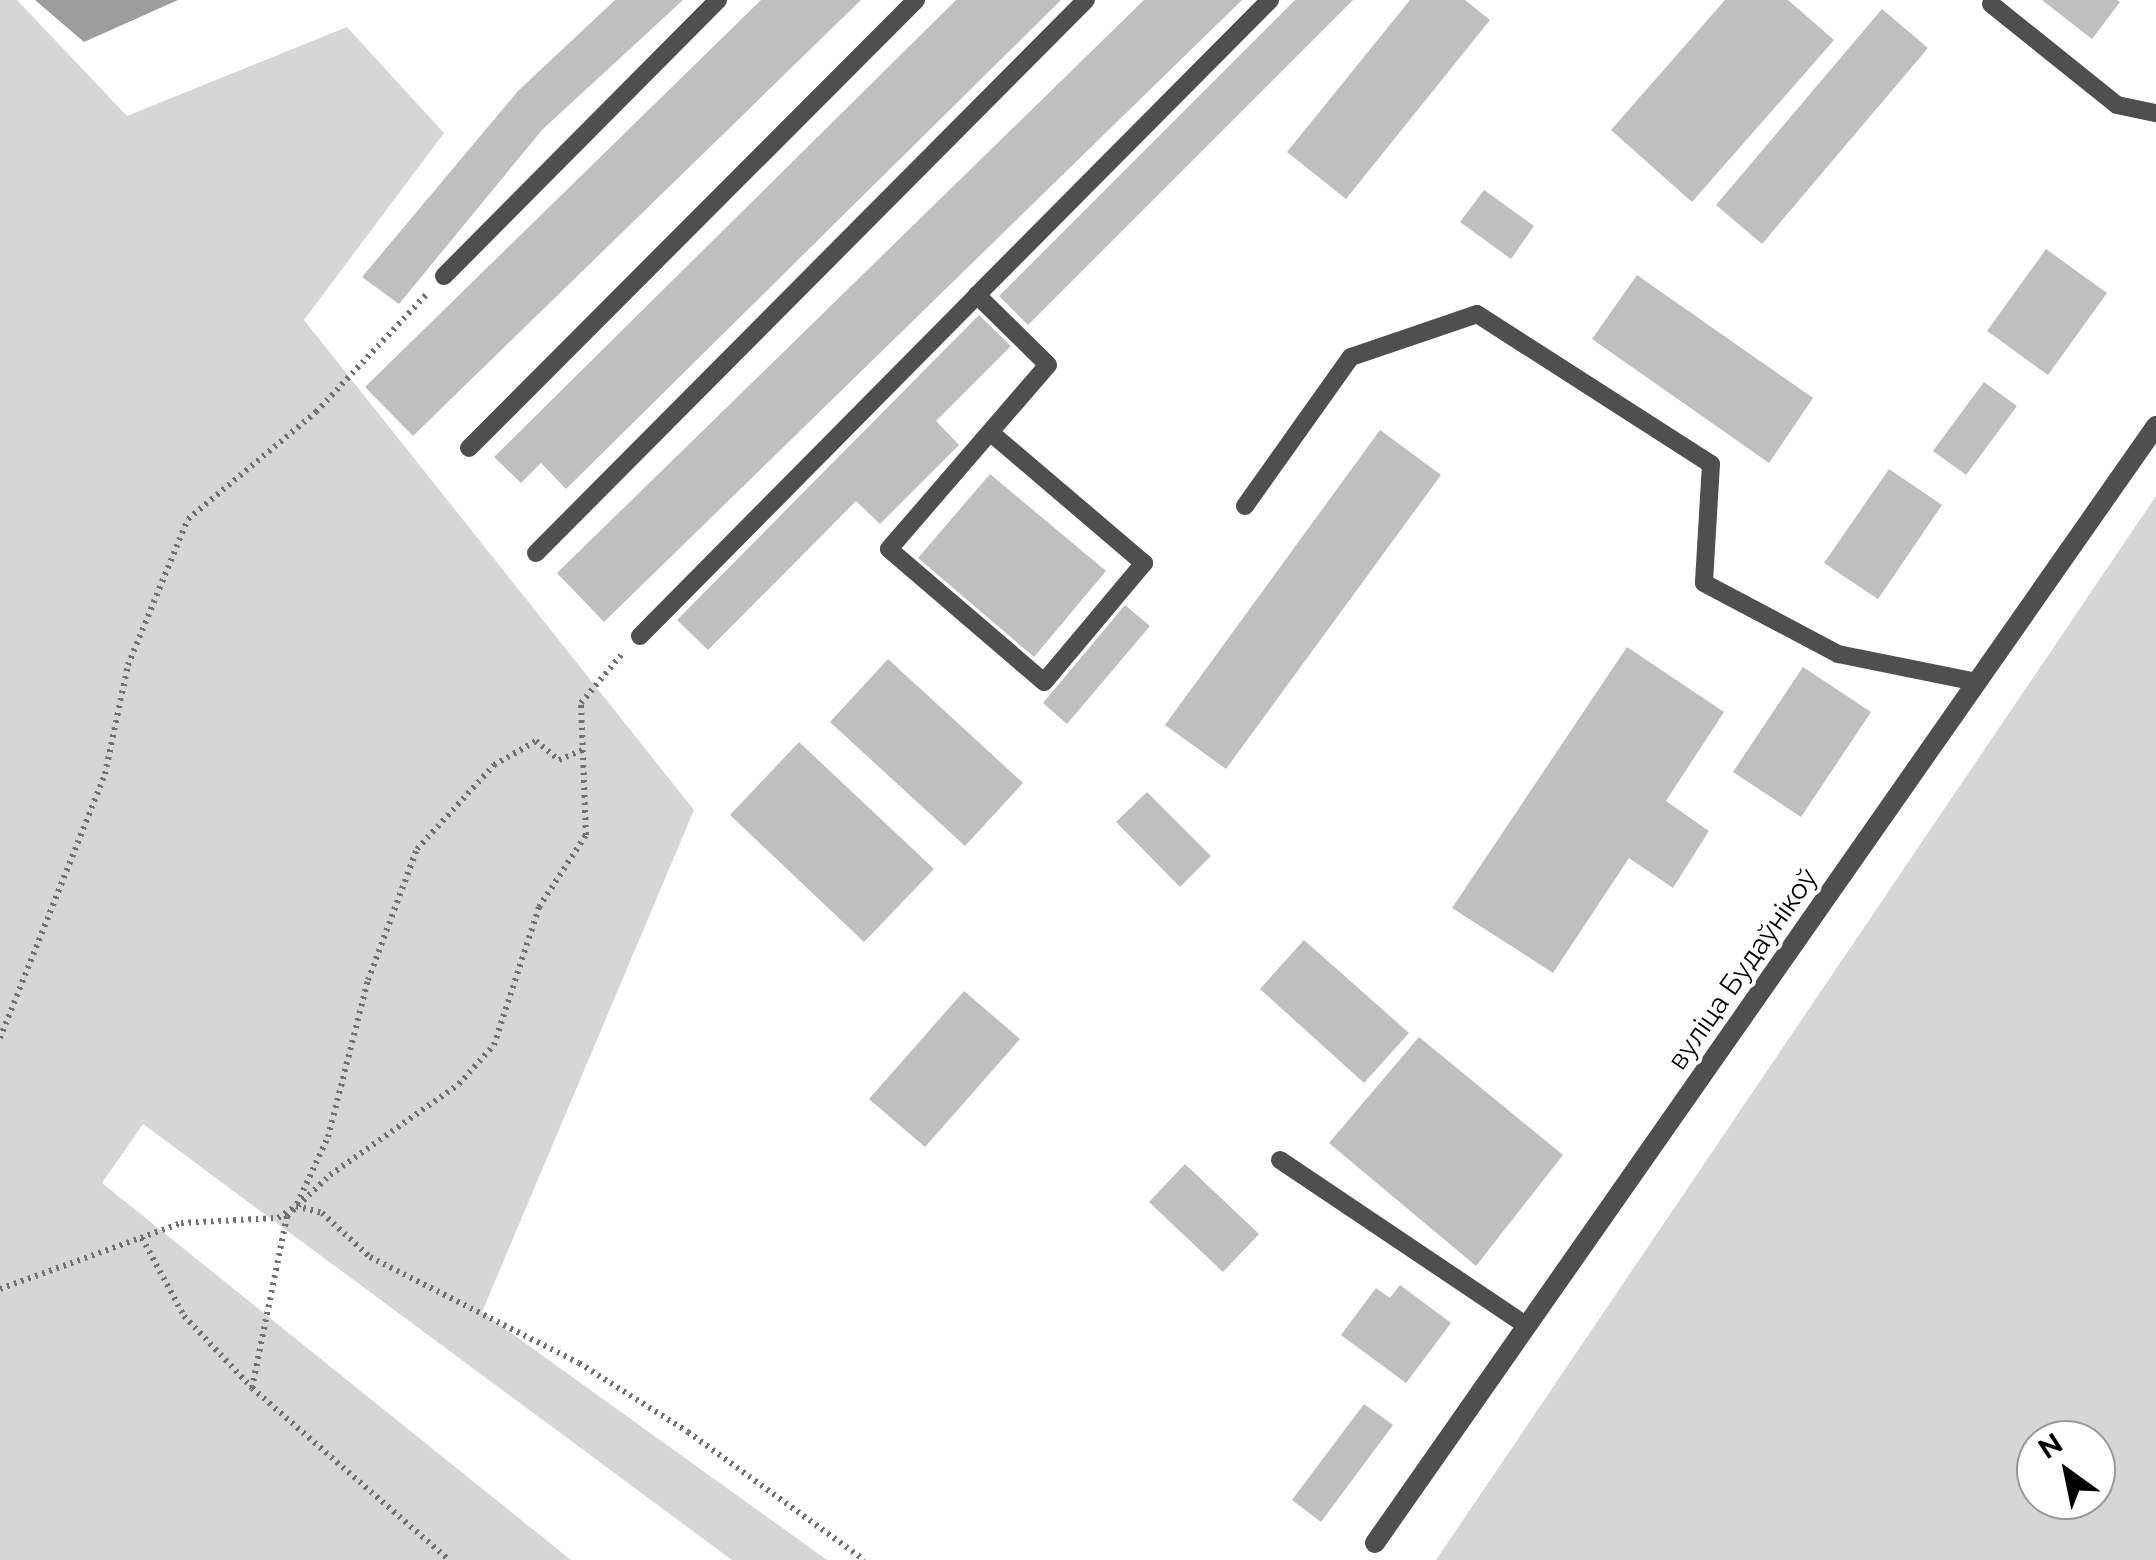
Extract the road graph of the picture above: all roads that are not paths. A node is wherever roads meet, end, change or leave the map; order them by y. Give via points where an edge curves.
1 (718, 0) edge
2 (916, 0) edge
3 (1086, 0) edge
4 (1270, 0) edge
5 (1991, 4) dead end
6 (2156, 113) edge
7 (444, 276) road end
8 (978, 294) junction
9 (2156, 426) edge
10 (992, 433) junction
11 (469, 448) dead end
12 (1245, 506) dead end
13 (536, 553) dead end
14 (640, 636) road end
15 (1977, 682) junction
16 (1280, 1160) dead end
17 (1526, 1325) junction
18 (1374, 1543) dead end

1 - 7 lane
2 - 11 lane
3 - 13 lane
4 - 8 lane
5 - 6 lane via 2117,104
8 - 10 lane via 1048,365
8 - 14 lane
9 - 15 street, вуліца Будаўнікоў
10 - 10 lane via 1144,563 1044,682 889,549
12 - 15 lane via 1352,357 1477,314 1711,464 1704,584 1838,654
15 - 17 street, вуліца Будаўнікоў
16 - 17 lane
17 - 18 street, вуліца Будаўнікоў

